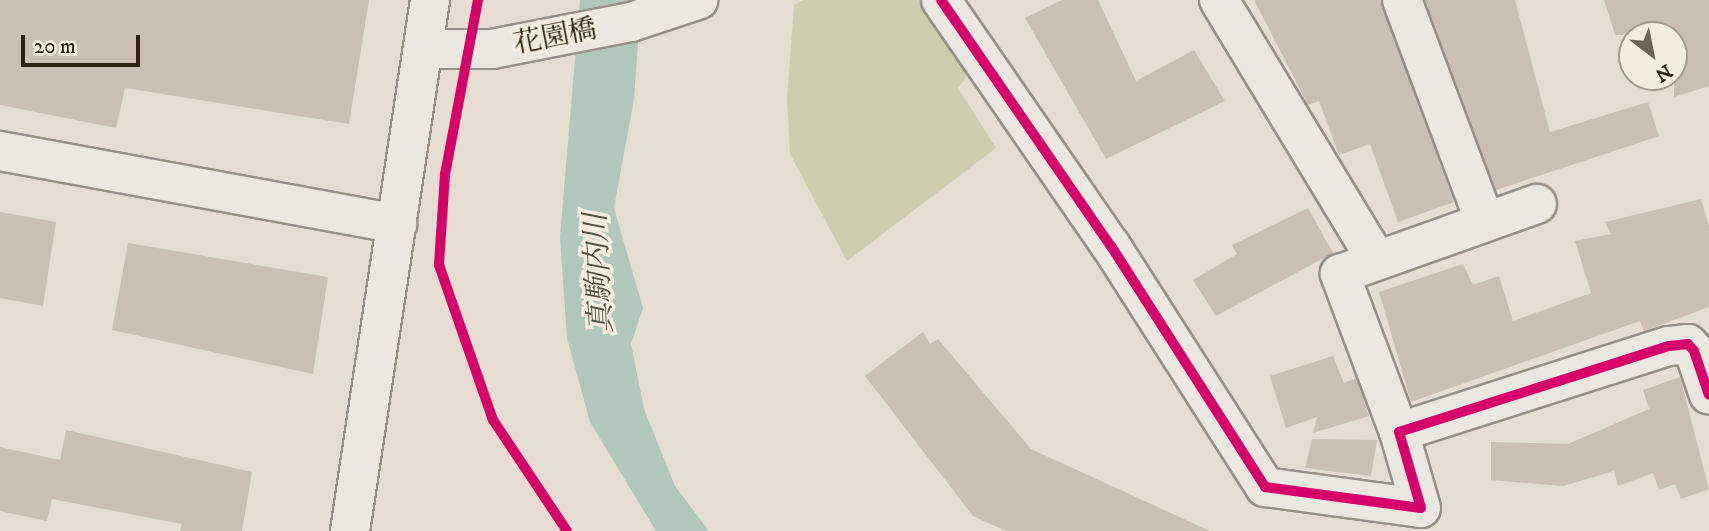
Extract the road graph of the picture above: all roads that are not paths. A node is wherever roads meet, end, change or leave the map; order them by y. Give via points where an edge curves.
1 (430, 0) edge
2 (698, 0) edge
3 (941, 0) edge
4 (1219, 0) edge
5 (1402, 0) edge
6 (423, 49) junction
7 (0, 151) edge
8 (1537, 204) dead end
9 (1485, 222) junction
10 (397, 224) junction
11 (1376, 259) junction
12 (1709, 396) edge
13 (1399, 432) junction
14 (350, 531) edge

1 - 6 street
2 - 6 street, 花園橋 via 631,22 492,49
3 - 13 street via 1265,487 1421,509
4 - 11 street
5 - 9 street
6 - 10 street
7 - 10 street
8 - 9 street
9 - 11 street
10 - 14 street
11 - 13 street via 1340,274
12 - 13 street via 1694,351 1688,344 1669,346

